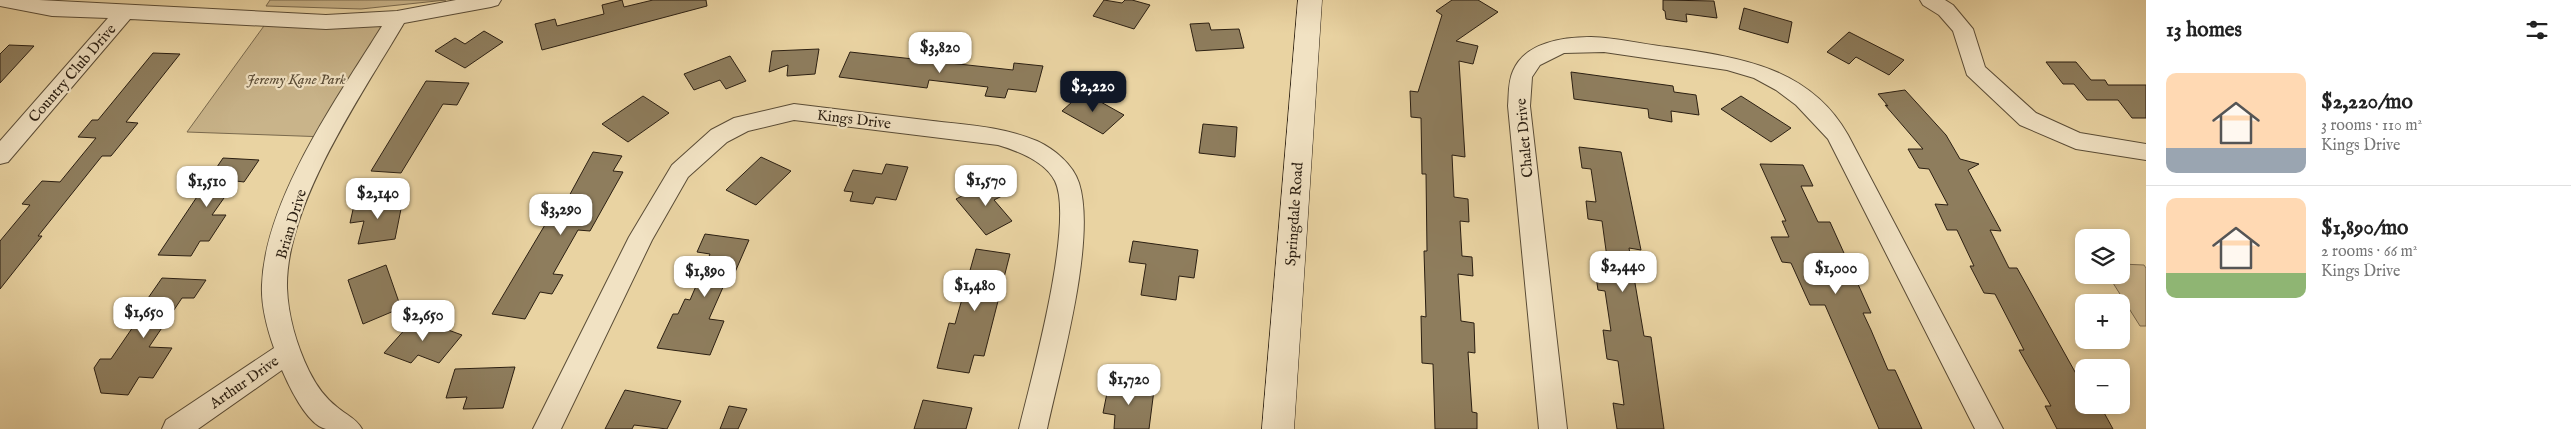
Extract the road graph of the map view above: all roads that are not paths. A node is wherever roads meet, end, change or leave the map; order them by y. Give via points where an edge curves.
1 (4, 0) edge
2 (491, 0) edge
3 (1310, 0) edge
4 (1930, 0) edge
5 (124, 13) junction
6 (398, 18) junction
7 (2146, 152) edge
8 (0, 156) edge
9 (288, 352) junction
10 (176, 429) edge
11 (348, 429) edge
12 (547, 429) edge
13 (1034, 429) edge
14 (1278, 429) edge
15 (1553, 429) edge
16 (1990, 429) edge

1 - 5 street via 52,10
2 - 6 street
3 - 14 main road, Springdale Road
4 - 7 street via 1946,10 1963,29 1975,70 2028,119 2076,141
5 - 6 street via 326,22
5 - 8 street, Country Club Drive
6 - 9 street, Brian Drive via 322,146 297,197 275,278 278,314
9 - 10 street, Arthur Drive
9 - 11 street, Brian Drive via 304,392 330,419
12 - 13 street, Kings Drive via 641,237 680,171 718,136 742,124 794,112 998,137 1024,144 1043,154 1056,166 1067,182 1073,202 1071,245
15 - 16 street, Chalet Drive via 1519,106 1520,82 1525,68 1550,49 1568,45 1598,45 1732,64 1785,85 1820,112 1837,135

